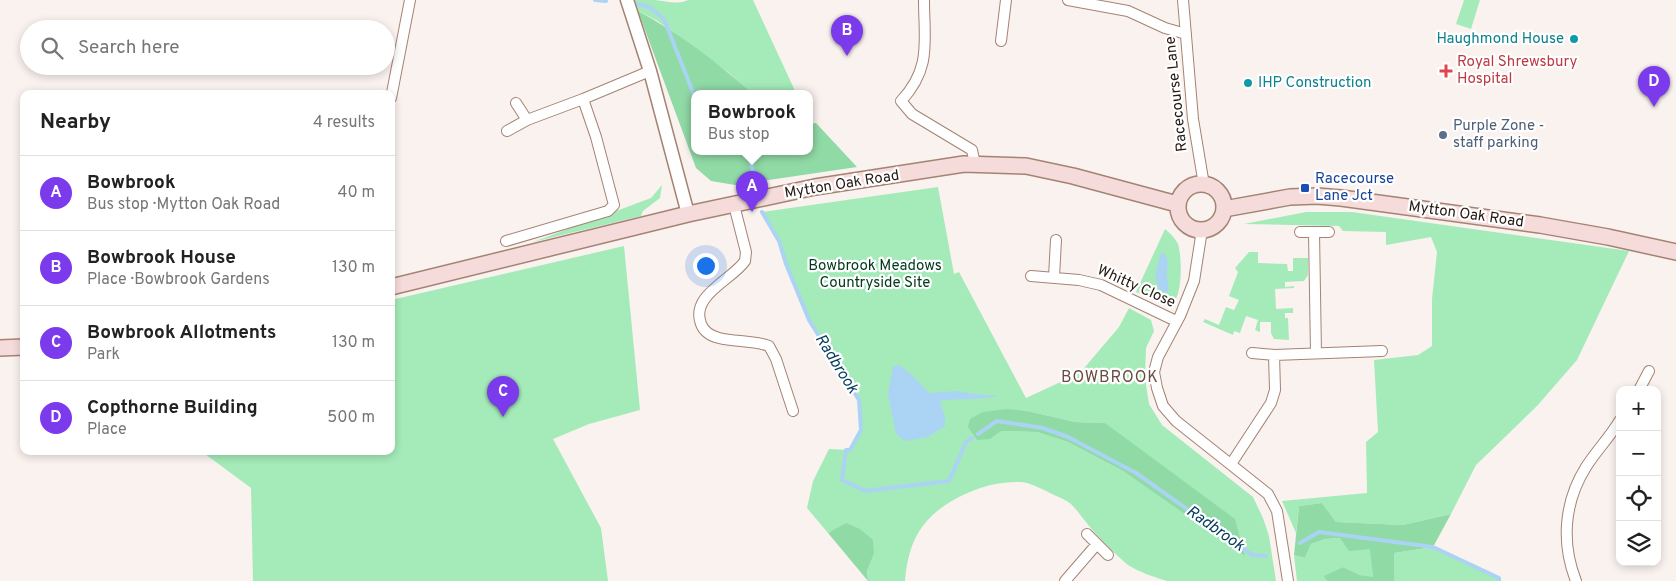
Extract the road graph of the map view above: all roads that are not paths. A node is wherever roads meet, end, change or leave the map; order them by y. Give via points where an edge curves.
1 (410, 0) edge
2 (627, 0) edge
3 (924, 0) edge
4 (1006, 0) edge
5 (1068, 0) edge
6 (1183, 0) edge
7 (1186, 34) junction
8 (1001, 41) dead end
9 (650, 71) junction
10 (393, 90) edge
11 (583, 99) junction
12 (516, 103) dead end
13 (527, 120) junction
14 (507, 131) dead end
15 (975, 164) junction
16 (1204, 185) junction
17 (734, 204) junction
18 (1177, 204) junction
19 (1224, 208) junction
20 (688, 214) junction
21 (1202, 230) junction
22 (1300, 232) dead end
23 (1314, 232) junction
24 (1330, 232) dead end
25 (1056, 240) dead end
26 (506, 241) dead end
27 (1676, 252) edge
28 (1031, 276) dead end
29 (1054, 277) junction
30 (395, 286) edge
31 (1176, 322) junction
32 (20, 347) edge
33 (0, 348) edge
34 (1382, 351) dead end
35 (1252, 353) dead end
36 (1316, 353) junction
37 (1274, 355) junction
38 (1649, 371) dead end
39 (1641, 386) edge
40 (792, 412) dead end
41 (1616, 426) edge
42 (1231, 464) junction
43 (1088, 534) dead end
44 (1097, 544) junction
45 (1108, 555) dead end
46 (1065, 581) edge
47 (1288, 581) edge
48 (1576, 581) edge

1 - 10 street
2 - 9 street
3 - 15 street via 923,66 911,91 901,101 912,114 972,150
4 - 8 street
5 - 7 street via 1128,11
6 - 7 street, Racecourse Lane
7 - 16 street, Racecourse Lane via 1193,119
9 - 11 street
9 - 20 street
11 - 13 street
11 - 26 street via 614,205 608,211
12 - 13 street
13 - 14 street
15 - 17 main road, Mytton Oak Road via 815,187
15 - 18 main road, Mytton Oak Road via 1026,166
16 - 18 main road via 1184,191
16 - 19 main road via 1220,193
17 - 20 main road, Mytton Oak Road
17 - 40 street via 746,252 745,261 705,298 700,308 700,320 705,330 716,337 769,346
18 - 21 main road via 1181,221 1187,227
19 - 21 main road via 1218,223
19 - 27 main road, Mytton Oak Road via 1290,197 1340,198 1540,225
20 - 30 main road, Mytton Oak Road
21 - 31 street via 1194,281
22 - 23 street
23 - 24 street
23 - 36 street
25 - 29 street
28 - 29 street, Whitty Close
29 - 31 street, Whitty Close via 1101,285
31 - 42 street via 1154,372 1163,406 1176,421
32 - 33 main road
34 - 36 street
35 - 37 street
36 - 37 street
37 - 42 street via 1275,390 1270,403
38 - 39 street
41 - 48 street via 1587,466 1571,500 1565,534
42 - 47 street via 1268,494 1277,511
43 - 44 street
44 - 45 street
44 - 46 street

